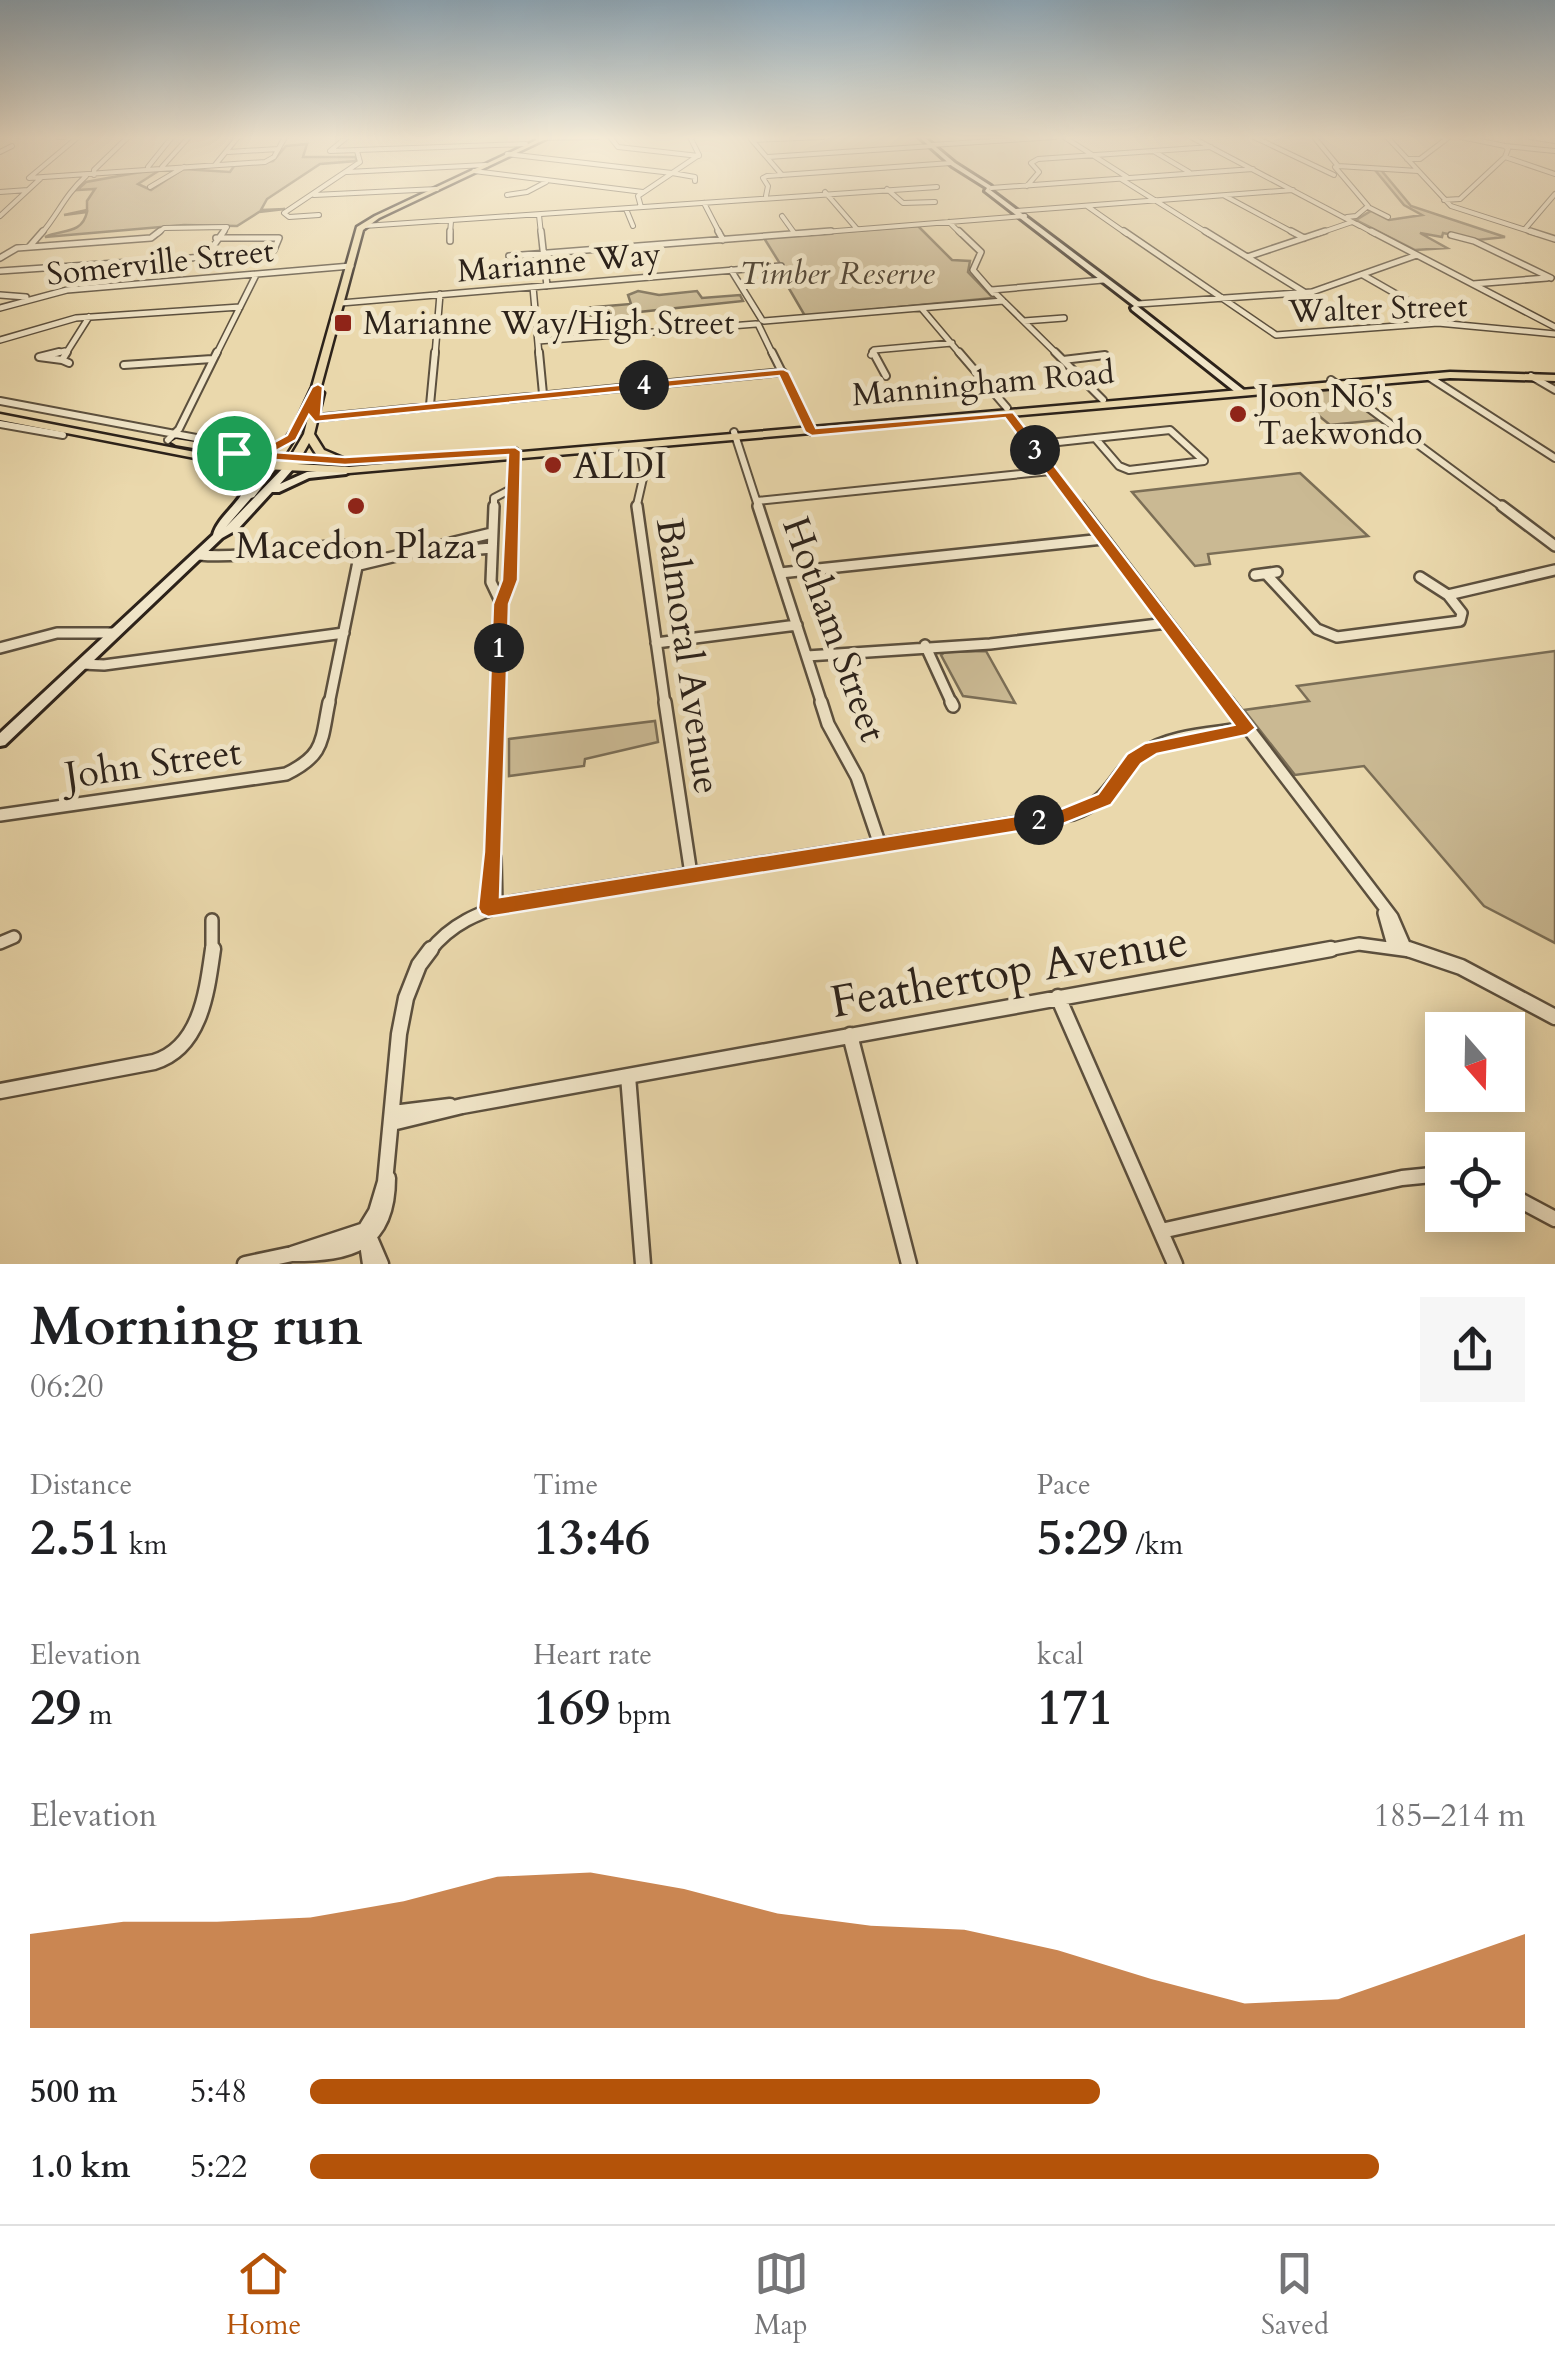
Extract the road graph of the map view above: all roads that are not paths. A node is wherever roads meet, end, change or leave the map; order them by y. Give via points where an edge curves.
1 (64, 196) edge
2 (311, 196) edge
3 (423, 196) edge
4 (638, 196) edge
5 (766, 196) edge
6 (828, 196) edge
7 (895, 196) edge
8 (998, 196) edge
9 (1149, 196) edge
10 (1209, 196) edge
11 (1224, 196) edge
12 (1304, 196) edge
13 (1359, 196) edge
14 (1440, 196) edge
15 (1463, 196) edge
16 (1553, 196) edge
17 (1156, 200) junction
18 (1444, 200) junction
19 (936, 202) dead end
20 (704, 203) junction
21 (1087, 206) junction
22 (626, 208) junction
23 (641, 208) junction
24 (1368, 208) junction
25 (1021, 214) junction
26 (320, 215) dead end
27 (539, 215) junction
28 (782, 216) dead end
29 (1344, 216) junction
30 (1388, 218) dead end
31 (450, 221) junction
32 (950, 222) junction
33 (1355, 222) junction
34 (369, 224) junction
35 (633, 226) dead end
36 (856, 229) junction
37 (1525, 230) junction
38 (795, 234) junction
39 (1452, 235) dead end
40 (150, 238) junction
41 (216, 238) junction
42 (1304, 238) junction
43 (1555, 239) edge
44 (724, 240) junction
45 (450, 241) dead end
46 (28, 248) junction
47 (248, 254) junction
48 (544, 254) junction
49 (207, 255) junction
50 (1417, 255) junction
51 (509, 256) dead end
52 (1247, 257) junction
53 (0, 258) edge
54 (138, 259) junction
55 (781, 266) dead end
56 (351, 267) junction
57 (0, 270) edge
58 (735, 272) junction
59 (256, 274) junction
60 (1362, 275) junction
61 (238, 276) junction
62 (1098, 278) junction
63 (1553, 278) edge
64 (624, 279) junction
65 (1081, 282) joint
66 (1473, 284) junction
67 (547, 286) junction
68 (533, 287) junction
69 (627, 290) dead end
70 (992, 290) junction
71 (1306, 293) junction
72 (440, 294) junction
73 (0, 295) edge
74 (29, 298) junction
75 (1222, 300) junction
76 (1003, 301) junction
77 (341, 303) junction
78 (240, 306) junction
79 (1137, 306) junction
80 (0, 308) edge
81 (922, 308) junction
82 (89, 317) junction
83 (1064, 318) dead end
84 (760, 322) junction
85 (1024, 322) junction
86 (1447, 324) junction
87 (1555, 332) edge
88 (1544, 333) joint
89 (0, 340) edge
90 (538, 342) junction
91 (952, 343) junction
92 (66, 351) junction
93 (1105, 356) dead end
94 (212, 358) junction
95 (1062, 360) junction
96 (124, 364) dead end
97 (783, 372) junction
98 (1555, 375) edge
99 (886, 376) dead end
100 (1531, 376) junction
101 (1429, 377) junction
102 (1334, 383) junction
103 (318, 387) junction
104 (1238, 390) junction
105 (1555, 390) edge
106 (543, 394) junction
107 (1103, 400) junction
108 (430, 405) junction
109 (1008, 411) junction
110 (4, 413) edge
111 (315, 418) junction
112 (810, 429) junction
113 (310, 434) junction
114 (64, 435) dead end
115 (736, 435) junction
116 (171, 437) junction
117 (292, 437) junction
118 (1094, 437) junction
119 (1030, 442) junction
120 (640, 447) junction
121 (239, 450) junction
122 (514, 455) junction
123 (1555, 458) edge
124 (274, 463) junction
125 (291, 464) junction
126 (246, 465) junction
127 (347, 466) junction
128 (1051, 471) junction
129 (513, 488) junction
130 (250, 495) junction
131 (264, 497) junction
132 (757, 501) junction
133 (492, 534) junction
134 (218, 536) junction
135 (1103, 540) junction
136 (443, 541) junction
137 (1555, 546) edge
138 (426, 548) junction
139 (492, 548) junction
140 (444, 552) junction
141 (198, 554) junction
142 (359, 565) junction
143 (1555, 570) edge
144 (780, 573) junction
145 (1255, 575) dead end
146 (1420, 576) dead end
147 (1448, 595) junction
148 (501, 604) junction
149 (1166, 623) junction
150 (797, 626) junction
151 (115, 633) junction
152 (344, 633) junction
153 (656, 643) junction
154 (926, 645) junction
155 (0, 648) edge
156 (808, 659) junction
157 (86, 661) junction
158 (953, 706) dead end
159 (1250, 732) junction
160 (0, 742) edge
161 (0, 815) edge
162 (880, 845) junction
163 (691, 874) junction
164 (492, 906) junction
165 (212, 920) dead end
166 (14, 937) dead end
167 (0, 943) edge
168 (1399, 946) junction
169 (1058, 997) junction
170 (1555, 1017) edge
171 (850, 1035) junction
172 (628, 1076) junction
173 (0, 1091) edge
174 (392, 1118) junction
175 (1425, 1176) edge
176 (1525, 1203) edge
177 (1555, 1219) edge
178 (1160, 1230) junction
179 (367, 1237) junction
180 (245, 1264) edge
181 (370, 1264) edge
182 (381, 1264) edge
183 (643, 1264) edge
184 (909, 1264) edge
185 (1175, 1264) edge

1 - 46 street
2 - 26 street via 284,216
3 - 34 main road
4 - 23 street
5 - 20 street
6 - 36 street
7 - 19 street via 903,203
8 - 25 street
9 - 17 street
10 - 17 street
11 - 42 street
12 - 29 street
13 - 24 street
14 - 18 street
15 - 18 street
16 - 37 street
17 - 21 street
17 - 52 street
18 - 37 street
20 - 23 street
20 - 44 street
21 - 25 street
21 - 75 street
22 - 23 street
22 - 27 street
22 - 35 street
24 - 29 street
24 - 30 street
25 - 32 street
25 - 62 street
27 - 31 street
27 - 48 street
28 - 38 street
29 - 33 street
31 - 34 street
31 - 45 street
32 - 36 street
32 - 70 street via 981,252 972,270
33 - 42 street
33 - 50 street
34 - 56 main road
36 - 38 street
37 - 43 street
38 - 44 street
39 - 63 street
40 - 41 street via 164,228 227,227
40 - 46 street
40 - 54 street
41 - 47 street via 279,238 274,250
41 - 49 street
42 - 52 street
44 - 48 street
46 - 53 street
47 - 49 street
47 - 61 street
48 - 51 street
48 - 67 street
49 - 54 street
50 - 60 street
50 - 66 street
52 - 71 street
54 - 57 street
55 - 58 street, Marianne Way
56 - 59 street, Somerville Street
56 - 77 main road
58 - 64 street, Marianne Way
58 - 84 street
59 - 61 street, Somerville Street
59 - 78 street
60 - 71 street
60 - 86 street
61 - 74 street, Somerville Street
62 - 65 street
62 - 79 street
63 - 66 street
64 - 67 street, Marianne Way
64 - 69 street
65 - 70 street
66 - 87 street
67 - 68 street, Marianne Way
68 - 72 street, Marianne Way
68 - 90 street
70 - 76 street
71 - 75 street
72 - 77 street, Marianne Way
72 - 108 street
73 - 74 street
74 - 80 street, Somerville Street
75 - 79 street
75 - 86 street, Walter Street via 1282,336
76 - 81 street
76 - 85 street
77 - 103 main road
78 - 82 street
78 - 94 street
79 - 104 street
81 - 84 street
81 - 91 street
82 - 89 street
82 - 92 street
83 - 85 street
84 - 90 street
84 - 97 street
85 - 95 street
86 - 88 street, Walter Street
87 - 88 street, Walter Street
90 - 106 street
91 - 99 street via 874,350
91 - 109 street
92 - 92 street via 39,357 66,361
93 - 95 street
94 - 96 street
94 - 116 street
95 - 107 street
97 - 106 street
97 - 112 street
98 - 100 main road, Manningham Road
98 - 102 main road, Manningham Road via 1470,368
100 - 101 main road, Manningham Road
100 - 105 street
101 - 102 main road, Manningham Road
101 - 123 street
102 - 104 main road, Manningham Road
102 - 137 street
103 - 111 main road
103 - 117 main road
104 - 107 main road, Manningham Road
104 - 109 main road, Manningham Road
106 - 108 street
107 - 109 main road, Manningham Road
108 - 111 street
109 - 112 main road, Manningham Road
109 - 119 street
110 - 114 street
110 - 116 main road, Manningham Road
110 - 116 street, Manningham Road
110 - 126 main road, Manningham Road
111 - 113 main road
112 - 115 main road, Manningham Road
113 - 125 main road
113 - 127 main road via 320,452
115 - 120 main road, Manningham Road
115 - 122 main road, Manningham Road
115 - 132 street, Hotham Street
116 - 121 main road, Manningham Road
117 - 121 main road via 270,449
117 - 124 main road
118 - 118 street via 1172,430 1204,461 1129,470
118 - 119 street
119 - 128 street
120 - 122 main road, Manningham Road
120 - 153 street, Balmoral Avenue via 644,474 636,511
121 - 124 main road, Manningham Road
122 - 127 main road, Manningham Road
122 - 129 street
124 - 125 main road, Manningham Road
124 - 126 main road, Manningham Road
124 - 130 street
125 - 127 main road, Manningham Road
125 - 131 street
126 - 130 street
127 - 131 street via 297,478
128 - 132 street
128 - 135 street
129 - 133 street via 494,498
129 - 148 street via 510,580
130 - 134 street
131 - 134 street
132 - 144 street, Hotham Street
133 - 136 street
133 - 139 street
134 - 141 street
135 - 144 street
135 - 149 street
136 - 138 street
136 - 140 street
138 - 140 street
138 - 142 street
139 - 140 street
139 - 148 street via 491,582
141 - 142 street via 227,558 355,547
141 - 151 street
142 - 152 street
143 - 147 street
144 - 150 street, Hotham Street
145 - 147 street via 1272,574 1317,630 1332,636 1458,622 1462,613
146 - 147 street
148 - 164 street
149 - 154 street
149 - 159 street
150 - 153 street
150 - 156 street, Hotham Street
151 - 155 street via 37,637
151 - 157 street
152 - 157 street
152 - 161 street, John Street via 312,761 286,774
153 - 163 street, Balmoral Avenue
154 - 156 street
154 - 158 street
156 - 162 street, Hotham Street
157 - 160 street
159 - 162 street via 1166,744 1139,755 1110,794 1082,811
159 - 168 street via 1396,922
162 - 163 street
163 - 164 street
164 - 174 street via 444,932 414,970 404,1000
165 - 173 street via 214,943 194,1029 176,1052 154,1062
166 - 167 street
168 - 169 street, Feathertop Avenue via 1349,945
168 - 170 street, Feathertop Avenue via 1441,959
169 - 171 street, Feathertop Avenue
169 - 178 street
171 - 172 street, Feathertop Avenue
171 - 184 street
172 - 174 street, Feathertop Avenue
172 - 183 street
174 - 179 street via 386,1213
175 - 178 street
176 - 177 street
178 - 185 street
179 - 180 street via 329,1252
179 - 181 street
179 - 182 street

